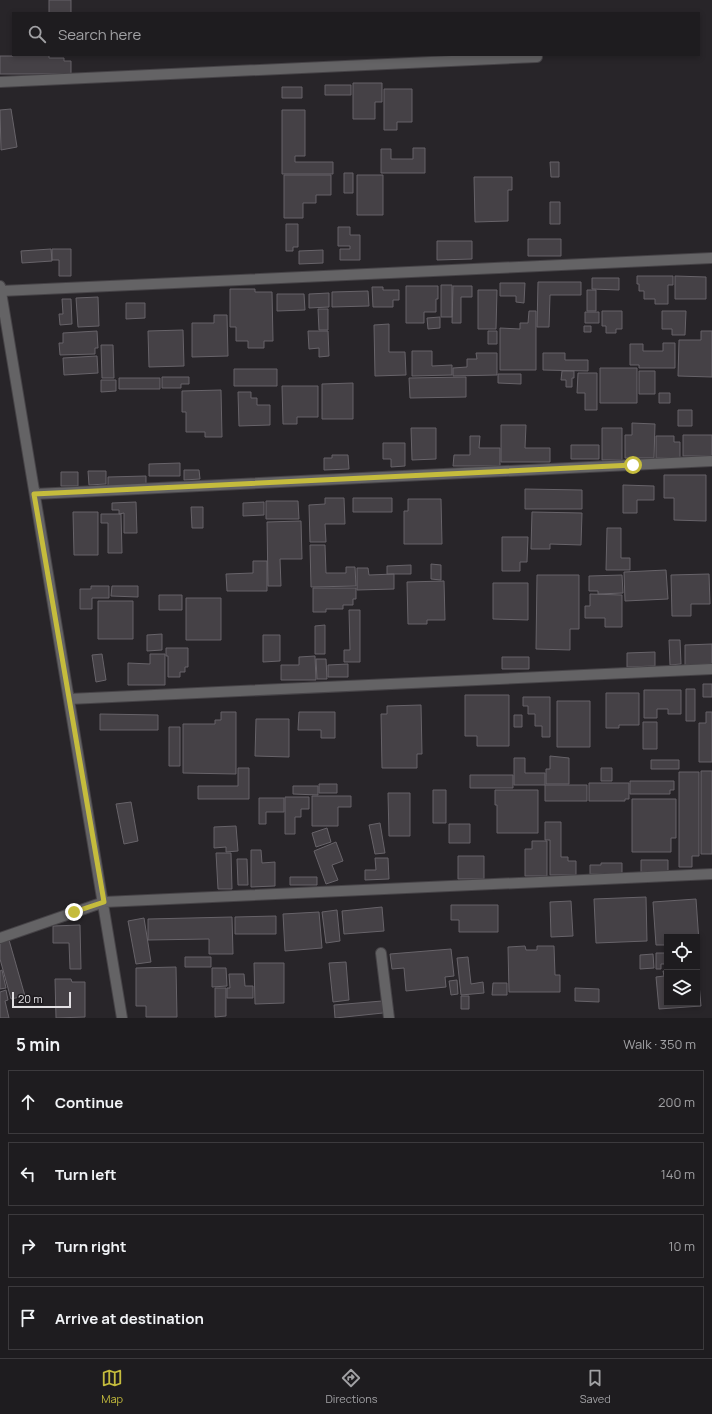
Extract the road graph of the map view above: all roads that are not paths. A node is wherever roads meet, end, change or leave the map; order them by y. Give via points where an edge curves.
1 (537, 56) dead end
2 (0, 82) edge
3 (712, 258) edge
4 (0, 289) edge
5 (712, 461) edge
6 (34, 494) junction
7 (712, 669) edge
8 (69, 700) junction
9 (712, 874) edge
10 (104, 902) junction
11 (0, 938) edge
12 (381, 953) dead end
13 (122, 1018) edge
14 (389, 1018) edge

1 - 2 street
3 - 4 street
4 - 6 street
5 - 6 street
6 - 8 street
7 - 8 street
8 - 10 street
9 - 10 street
10 - 11 street
10 - 13 street
12 - 14 street

